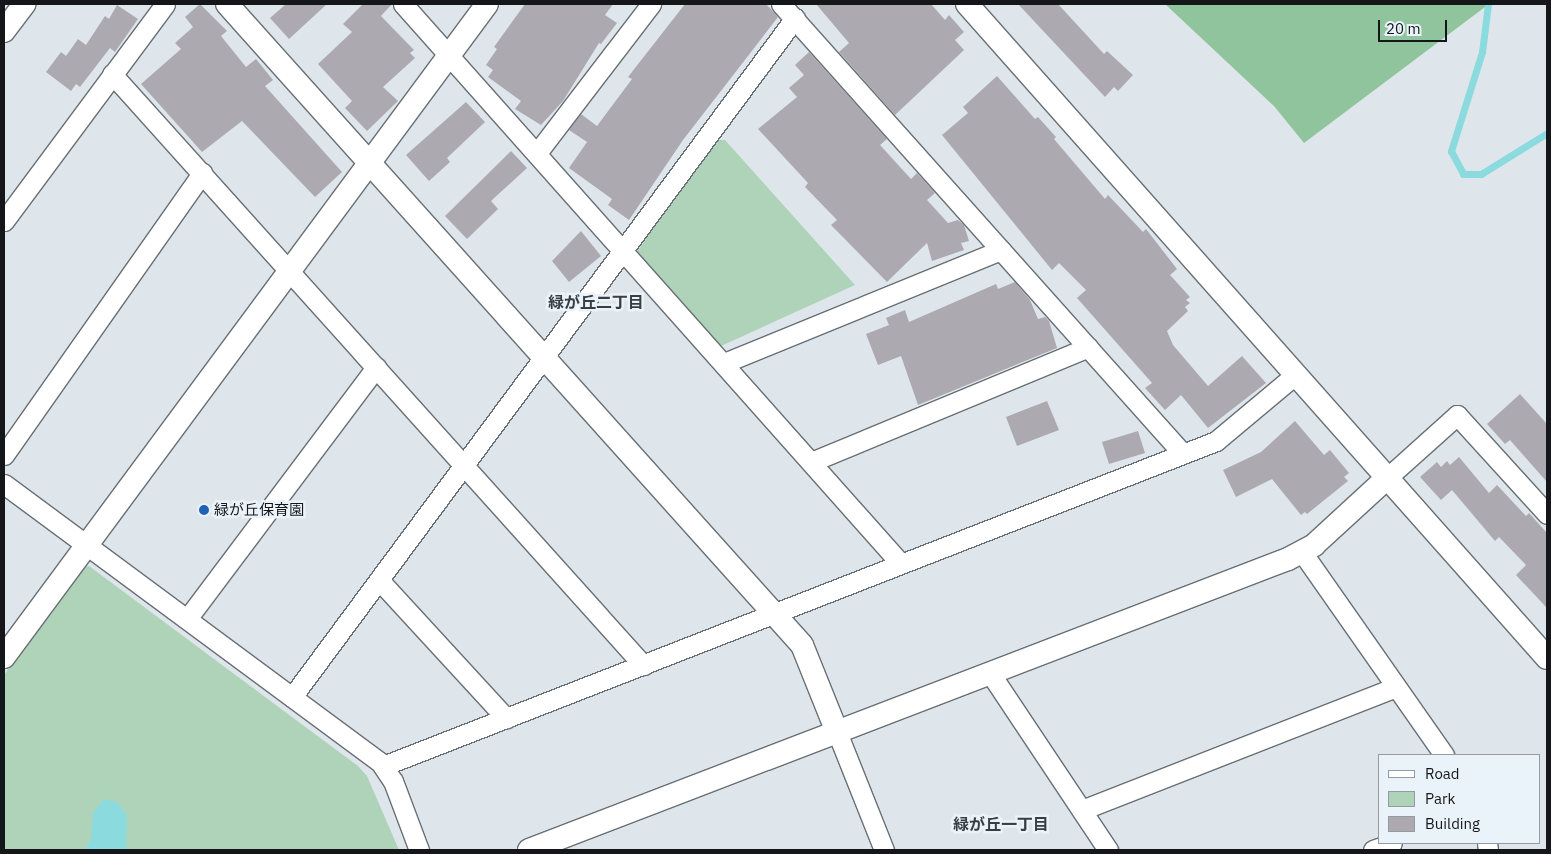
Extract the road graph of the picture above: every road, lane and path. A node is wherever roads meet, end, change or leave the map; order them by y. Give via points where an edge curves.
1 (24, 4) edge
2 (165, 4) edge
3 (227, 4) edge
4 (403, 4) edge
5 (488, 4) edge
6 (651, 4) edge
7 (782, 4) edge
8 (967, 4) edge
9 (795, 18) junction
10 (4, 32) edge
11 (450, 55) junction
12 (112, 74) junction
13 (537, 153) junction
14 (369, 163) junction
15 (202, 174) junction
16 (4, 221) edge
17 (623, 250) junction
18 (1001, 250) junction
19 (290, 271) junction
20 (1088, 347) junction
21 (542, 357) junction
22 (724, 363) junction
23 (376, 367) junction
24 (1296, 374) junction
25 (1183, 454) junction
26 (4, 455) edge
27 (811, 462) junction
28 (463, 464) junction
29 (1388, 477) junction
30 (4, 484) edge
31 (1546, 511) edge
32 (86, 545) junction
33 (1302, 552) junction
34 (901, 564) junction
35 (379, 580) junction
36 (772, 614) junction
37 (186, 619) junction
38 (4, 657) edge
39 (1547, 658) edge
40 (643, 665) junction
41 (990, 673) junction
42 (1396, 687) junction
43 (292, 697) junction
44 (506, 718) junction
45 (837, 732) junction
46 (1443, 754) edge
47 (383, 766) junction
48 (1082, 810) junction
49 (1389, 844) edge
50 (419, 850) edge
51 (529, 850) edge
52 (884, 850) edge
53 (1108, 850) edge
54 (1373, 850) edge

1 - 10 street
2 - 12 street
3 - 14 street
4 - 11 street
5 - 11 street
6 - 13 street
7 - 9 street
8 - 24 street
9 - 17 street
9 - 18 street
11 - 13 street
11 - 14 street
12 - 15 street
12 - 16 street
13 - 17 street
14 - 19 street
14 - 21 street
15 - 19 street
15 - 26 street
17 - 21 street
17 - 22 street
18 - 20 street
18 - 22 street
19 - 23 street
19 - 32 street
20 - 25 street
20 - 27 street
21 - 28 street
21 - 36 street
22 - 27 street
23 - 28 street
23 - 37 street
24 - 25 street via 1229,433
24 - 29 street
25 - 34 street
27 - 34 street
28 - 35 street
28 - 40 street
29 - 31 street via 1457,415
29 - 33 street
29 - 39 street
30 - 32 street
32 - 37 street
32 - 38 street
33 - 41 street
33 - 42 street
34 - 36 street
35 - 43 street
35 - 44 street
36 - 40 street
36 - 45 street via 802,645 818,677
37 - 43 street
40 - 44 street
41 - 45 street
41 - 48 street
42 - 46 street
42 - 48 street
43 - 47 street
44 - 47 street
45 - 51 street
45 - 52 street
47 - 50 street via 393,781
48 - 53 street
49 - 54 street

